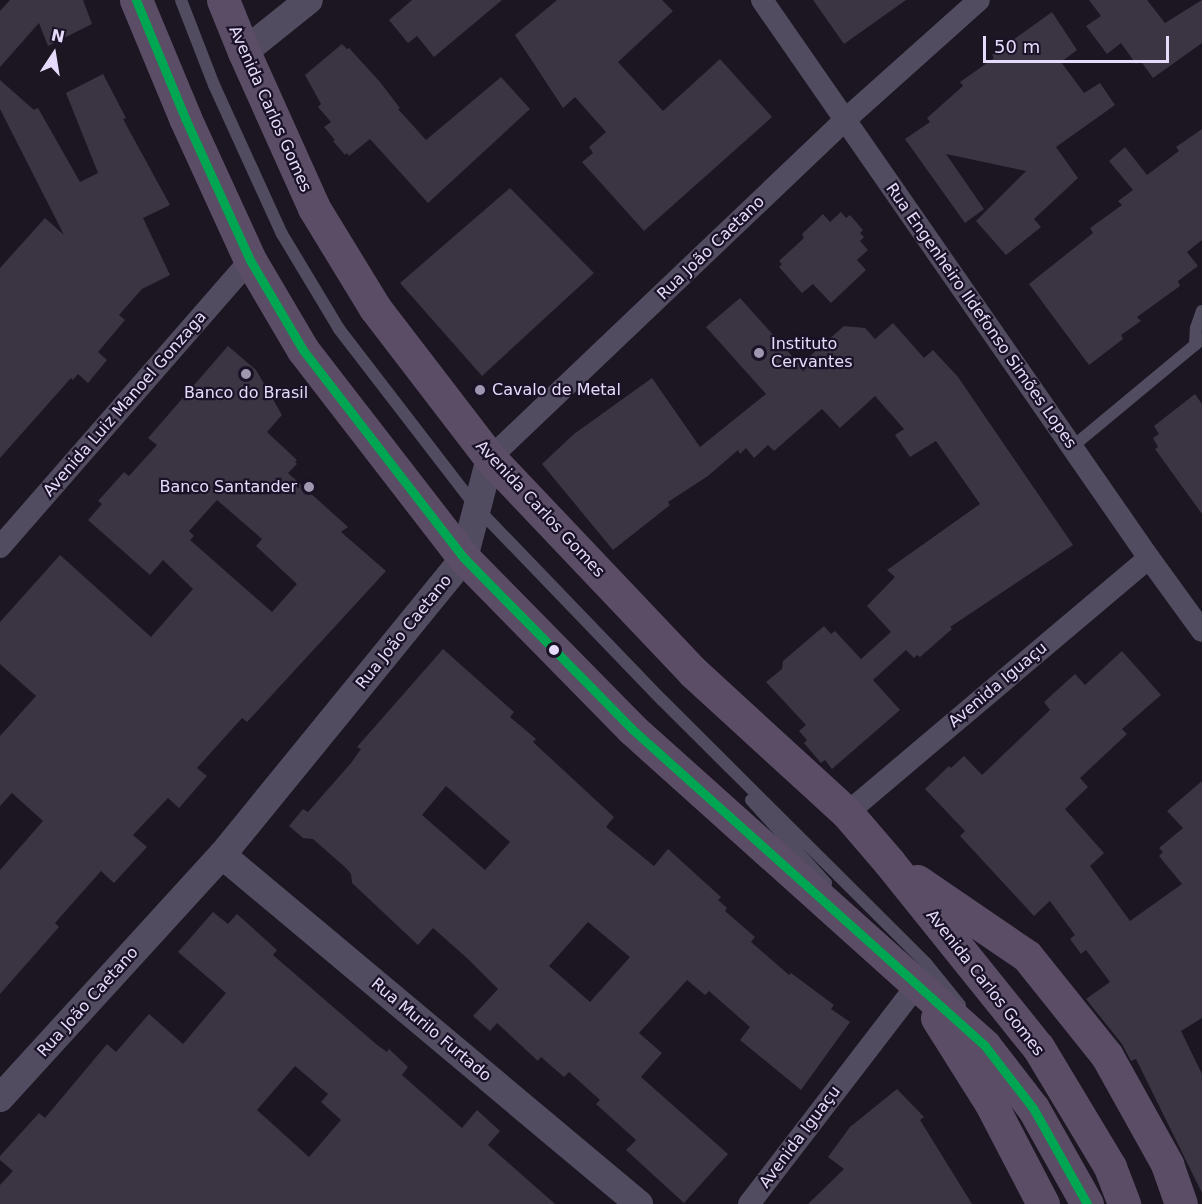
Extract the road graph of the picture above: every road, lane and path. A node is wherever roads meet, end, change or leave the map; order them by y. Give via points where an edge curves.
1 (136, 0) edge
2 (181, 0) edge
3 (223, 0) edge
4 (309, 0) edge
5 (762, 0) edge
6 (979, 0) edge
7 (244, 52) junction
8 (846, 119) junction
9 (250, 260) junction
10 (1202, 311) edge
11 (1198, 342) edge
12 (1072, 447) junction
13 (490, 458) junction
14 (477, 508) junction
15 (0, 547) edge
16 (464, 558) junction
17 (1149, 558) junction
18 (1202, 631) edge
19 (662, 700) junction
20 (847, 813) junction
21 (222, 855) junction
22 (889, 862) junction
23 (917, 985) junction
24 (0, 1098) edge
25 (639, 1204) edge
26 (749, 1204) edge
27 (1043, 1204) edge
28 (1087, 1204) edge
29 (1095, 1204) edge
30 (1124, 1204) edge
31 (1181, 1204) edge

1 - 9 main road
2 - 14 lane via 214,86 282,234 339,329
3 - 7 main road, Avenida Carlos Gomes
4 - 7 street
5 - 8 street, Rua Engenheiro Ildefonso Simões Lopes
6 - 8 street, Rua João Caetano
7 - 13 main road, Avenida Carlos Gomes via 320,218 375,308
8 - 12 street, Rua Engenheiro Ildefonso Simões Lopes
8 - 13 street, Rua João Caetano
9 - 15 street, Avenida Luiz Manoel Gonzaga
9 - 16 main road via 303,350
10 - 11 lane
11 - 12 lane
12 - 17 street, Rua Engenheiro Ildefonso Simões Lopes
13 - 14 street, Rua João Caetano
13 - 20 main road, Avenida Carlos Gomes via 693,672
14 - 16 street, Rua João Caetano
14 - 19 lane
16 - 21 street, Rua João Caetano
16 - 23 main road via 632,729
17 - 18 street, Rua Engenheiro Ildefonso Simões Lopes
17 - 20 street, Avenida Iguaçu
19 - 23 lane
19 - 29 lane via 926,963 1032,1092
20 - 22 main road, Avenida Carlos Gomes
21 - 24 street, Rua João Caetano
21 - 25 street, Rua Murilo Furtado
22 - 30 main road, Avenida Carlos Gomes via 1038,1047 1110,1167
22 - 31 main road, Avenida Carlos Gomes via 1027,956 1107,1056 1167,1164
23 - 26 street, Avenida Iguaçu
23 - 27 main road via 990,1102
23 - 28 main road via 985,1046 1033,1108

